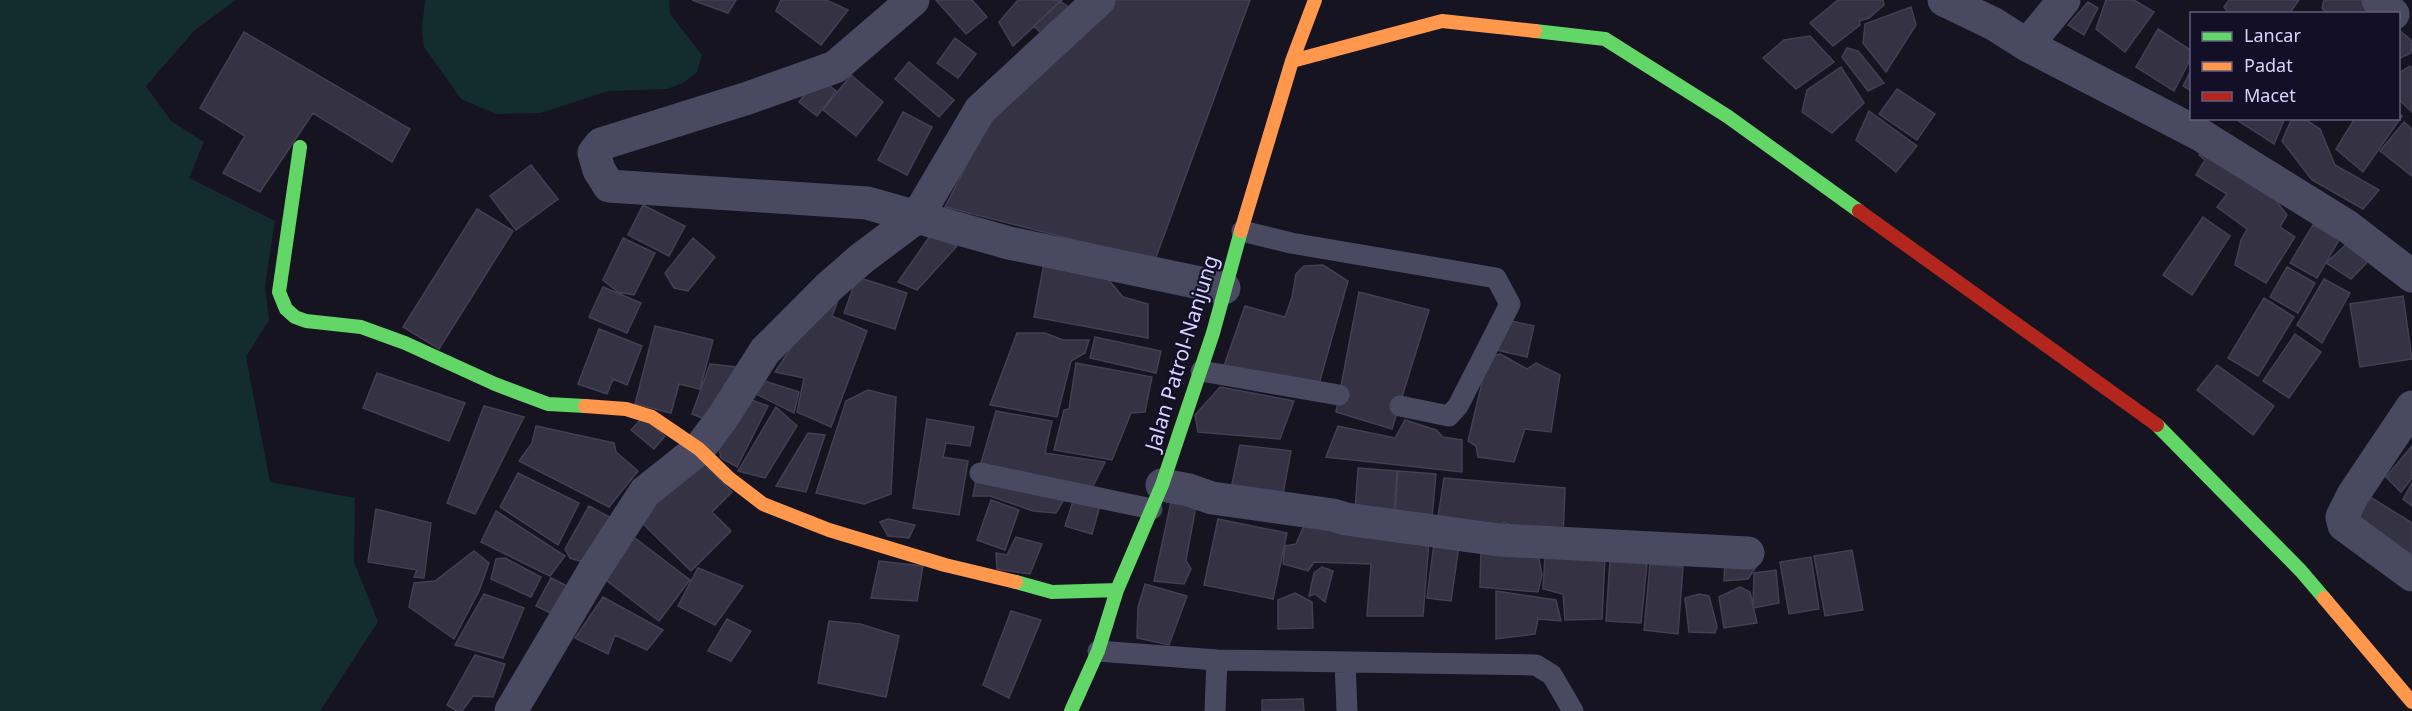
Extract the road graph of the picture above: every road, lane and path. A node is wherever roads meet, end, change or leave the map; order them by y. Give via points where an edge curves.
1 (913, 0) edge
2 (1099, 0) edge
3 (1315, 0) edge
4 (1944, 0) edge
5 (2064, 0) edge
6 (2378, 0) edge
7 (2391, 12) edge
8 (2400, 20) edge
9 (2412, 30) edge
10 (2027, 45) junction
11 (1292, 61) junction
12 (300, 147) dead end
13 (917, 216) junction
14 (1242, 231) junction
15 (2412, 276) edge
16 (1224, 288) junction
17 (1201, 371) junction
18 (1339, 395) dead end
19 (1400, 406) dead end
20 (2412, 407) edge
21 (699, 449) junction
22 (980, 473) dead end
23 (1157, 497) junction
24 (1748, 553) dead end
25 (2412, 575) edge
26 (1117, 590) junction
27 (1098, 651) junction
28 (1217, 660) junction
29 (1345, 662) junction
30 (2412, 702) edge
31 (511, 711) edge
32 (1071, 711) edge
33 (1215, 711) edge
34 (1347, 711) edge
35 (1573, 711) edge

1 - 13 street via 835,68 601,144 594,153 609,186 867,203
2 - 13 street via 980,110
3 - 11 street, Jalan Patrol-Nanjung
4 - 10 street
5 - 10 street
6 - 7 street
8 - 9 street
10 - 15 street via 2199,134 2347,226
11 - 14 street, Jalan Patrol-Nanjung
11 - 30 street via 1442,21 1605,39 1727,116 2152,420 2301,571
12 - 21 street via 279,292 286,309 295,317 361,327 548,404 626,409 652,417
13 - 16 street via 1009,243
13 - 21 street via 830,286 765,351
14 - 16 street, Jalan Patrol-Nanjung
14 - 19 lane via 1300,245 1496,278 1510,304 1458,405 1449,416
16 - 17 street, Jalan Patrol-Nanjung
17 - 18 lane
17 - 23 street, Jalan Patrol-Nanjung
20 - 25 street via 2342,517 2344,525
21 - 26 street via 763,504 829,530 1052,592
21 - 31 street via 645,492 592,572
22 - 23 lane
23 - 24 street via 1234,501 1499,540
23 - 26 street, Jalan Patrol-Nanjung
26 - 27 street, Jalan Patrol-Nanjung
27 - 28 lane
27 - 32 street, Jalan Patrol-Nanjung
28 - 29 lane
28 - 33 lane
29 - 34 lane
29 - 35 lane via 1536,665 1552,675

